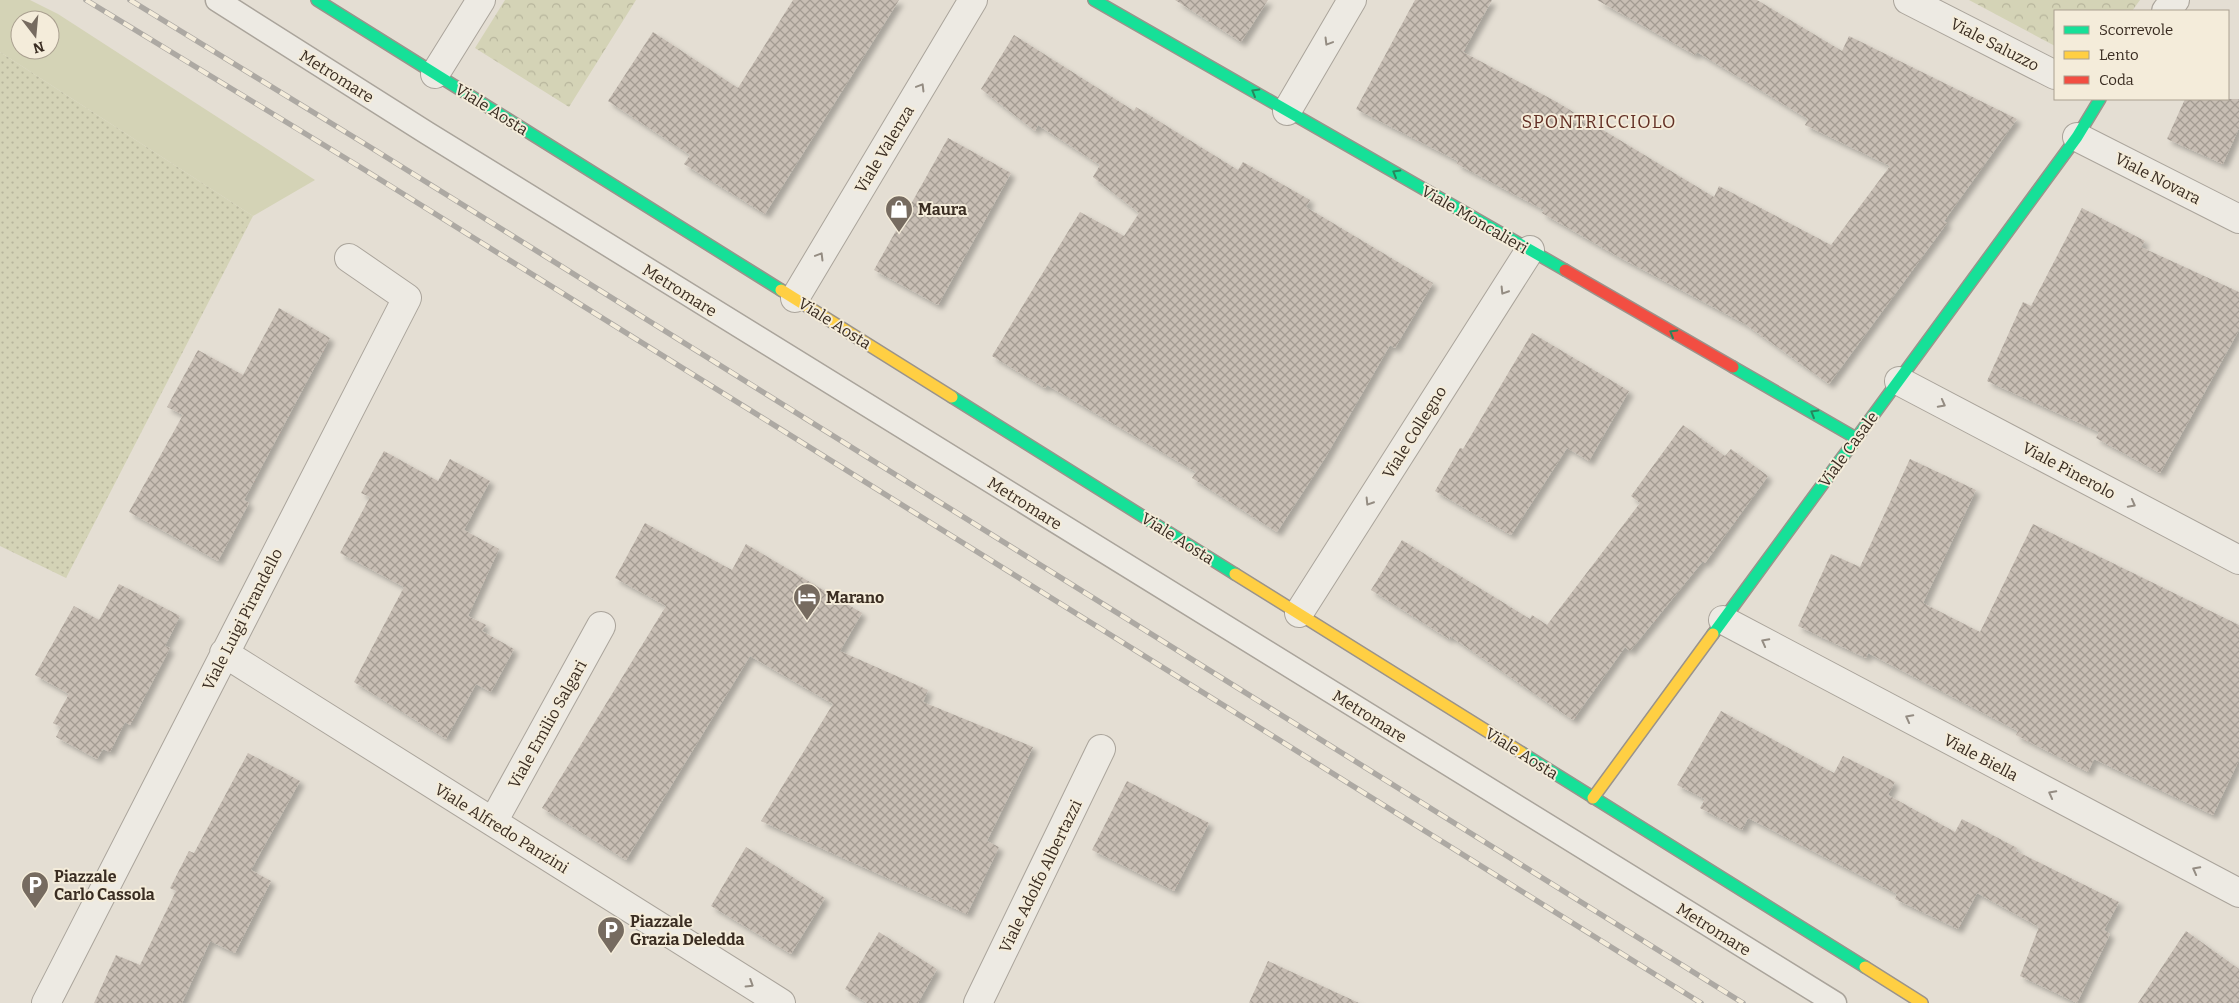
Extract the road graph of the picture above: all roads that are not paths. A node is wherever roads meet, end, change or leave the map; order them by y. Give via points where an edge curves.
1 (217, 0) edge
2 (317, 0) edge
3 (481, 0) edge
4 (973, 0) edge
5 (1094, 0) edge
6 (1352, 0) edge
7 (1908, 0) edge
8 (2175, 0) edge
9 (2167, 10) edge
10 (435, 74) junction
11 (2054, 74) edge
12 (2099, 100) edge
13 (1287, 111) junction
14 (2077, 137) junction
15 (2239, 219) edge
16 (1530, 250) junction
17 (349, 258) dead end
18 (795, 298) junction
19 (1899, 381) junction
20 (1856, 438) junction
21 (2239, 560) edge
22 (1298, 613) junction
23 (1723, 620) junction
24 (601, 626) dead end
25 (224, 654) junction
26 (1101, 749) dead end
27 (1593, 798) junction
28 (493, 822) junction
29 (2239, 893) edge
30 (46, 1003) edge
31 (781, 1003) edge
32 (978, 1003) edge
33 (1835, 1003) edge
34 (1922, 1003) edge

1 - 33 lane, Metromare
2 - 10 street, Viale Aosta
3 - 10 street
18 -> 4 street, Viale Valenza
13 -> 5 street, Viale Moncalieri
6 -> 13 street
7 - 11 street, Viale Saluzzo
8 - 9 street
10 - 18 street, Viale Aosta
12 - 14 street, Viale Casale
16 -> 13 street, Viale Moncalieri
14 - 15 street, Viale Novara
14 - 19 street, Viale Casale
20 -> 16 street, Viale Moncalieri
16 -> 22 street, Viale Collegno
17 - 25 street, Viale Luigi Pirandello via 408,298
18 - 22 street, Viale Aosta
19 - 20 street, Viale Casale
19 -> 21 street, Viale Pinerolo
20 - 23 street, Viale Casale
22 - 27 street, Viale Aosta
23 - 27 street, Viale Casale
29 -> 23 street, Viale Biella
24 - 28 street, Viale Emilio Salgari
25 - 28 street, Viale Alfredo Panzini
25 - 30 street, Viale Luigi Pirandello
26 - 32 street, Viale Adolfo Albertazzi
27 - 34 street, Viale Aosta
28 -> 31 street, Viale Alfredo Panzini

